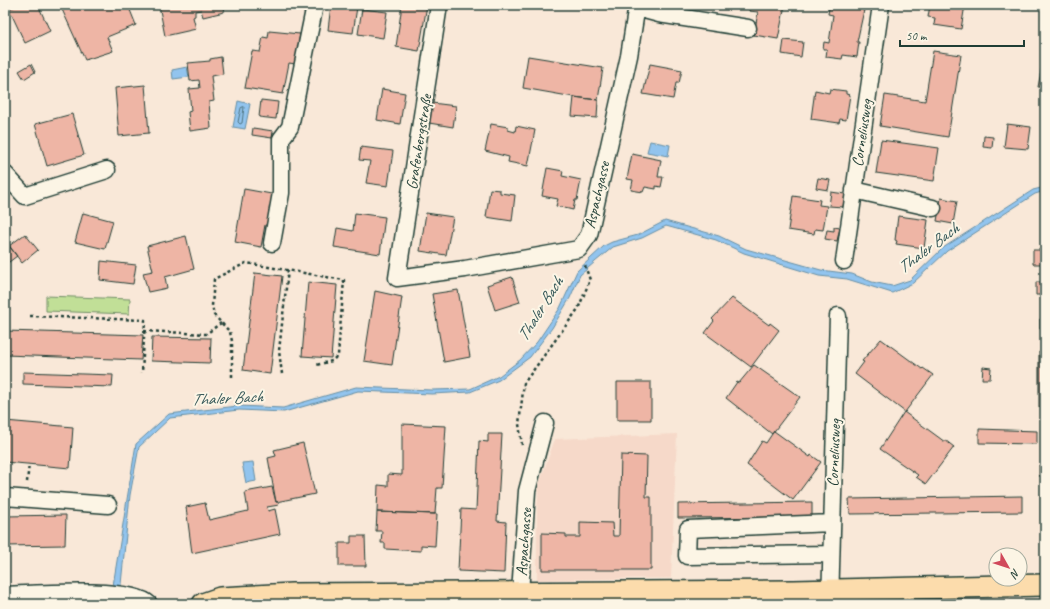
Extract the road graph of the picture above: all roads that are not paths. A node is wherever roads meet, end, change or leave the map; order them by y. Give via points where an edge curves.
1 (315, 5) edge
2 (439, 5) edge
3 (881, 5) edge
4 (637, 7) edge
5 (748, 28) dead end
6 (107, 170) dead end
7 (5, 174) edge
8 (854, 190) junction
9 (933, 208) dead end
10 (272, 243) dead end
11 (844, 261) dead end
12 (396, 278) joint
13 (838, 316) dead end
14 (545, 423) dead end
15 (5, 497) edge
16 (108, 505) dead end
17 (832, 523) junction
18 (831, 554) junction
19 (1045, 585) edge
20 (520, 593) junction
21 (5, 595) edge
22 (830, 597) edge
23 (149, 604) edge
24 (203, 604) edge

1 - 10 street via 290,127 281,139 281,193
2 - 12 street, Grafenbergstraße
3 - 8 street, Corneliusweg
4 - 5 street via 659,14
4 - 12 street, Aspachgasse via 630,56 589,235 581,253
6 - 7 street via 25,196
8 - 9 street
8 - 11 street, Corneliusweg
13 - 17 street, Corneliusweg
14 - 20 street, Aspachgasse via 528,491
15 - 16 street
17 - 18 street, Corneliusweg
17 - 18 street via 688,530 687,556
18 - 22 street, Corneliusweg
19 - 22 main road
20 - 22 main road
20 - 24 main road via 292,594 220,598
21 - 23 street via 115,593 145,600

